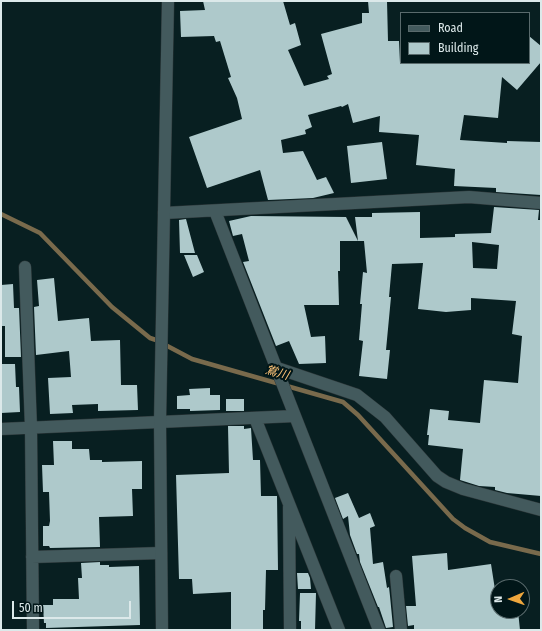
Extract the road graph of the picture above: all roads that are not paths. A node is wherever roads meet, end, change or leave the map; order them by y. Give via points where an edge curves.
1 (168, 1) edge
2 (541, 203) edge
3 (216, 211) junction
4 (164, 213) junction
5 (25, 267) dead end
6 (276, 368) junction
7 (295, 416) junction
8 (255, 418) junction
9 (160, 422) junction
10 (31, 428) junction
11 (1, 429) edge
12 (288, 500) junction
13 (541, 510) edge
14 (161, 553) junction
15 (32, 557) junction
16 (396, 576) dead end
17 (33, 630) edge
18 (162, 630) edge
19 (290, 630) edge
20 (340, 630) edge
21 (379, 630) edge
22 (401, 630) edge

1 - 4 street
2 - 3 street via 469,197
3 - 4 street
3 - 6 street
4 - 9 street
5 - 10 street
6 - 7 street
6 - 13 street via 357,395 385,417 446,482
7 - 8 street
7 - 21 street
8 - 9 street
8 - 12 street
9 - 10 street
9 - 14 street
10 - 11 street
10 - 15 street
12 - 19 street
12 - 20 street
14 - 15 street
14 - 18 street
15 - 17 street
16 - 22 street

